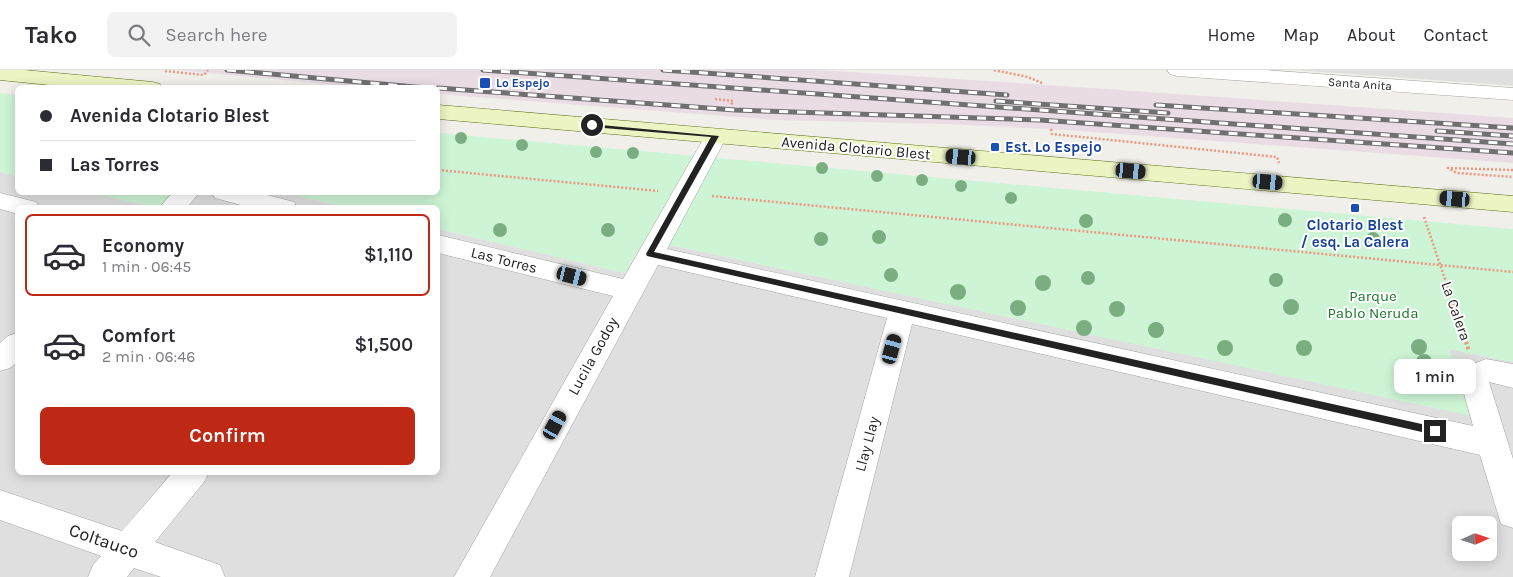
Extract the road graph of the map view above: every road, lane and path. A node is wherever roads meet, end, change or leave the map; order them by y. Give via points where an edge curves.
1 (208, 70) edge
2 (994, 70) edge
3 (1177, 70) edge
4 (1235, 72) edge
5 (0, 74) edge
6 (159, 79) edge
7 (1399, 79) edge
8 (1042, 83) dead end
9 (1513, 94) edge
10 (715, 99) dead end
11 (731, 106) dead end
12 (440, 112) edge
13 (1051, 129) dead end
14 (716, 136) junction
15 (440, 170) edge
16 (1513, 170) edge
17 (1513, 176) edge
18 (1288, 184) junction
19 (683, 193) junction
20 (185, 195) edge
21 (235, 195) edge
22 (1416, 195) junction
23 (0, 201) edge
24 (1513, 204) edge
25 (15, 205) edge
26 (174, 205) edge
27 (273, 205) edge
28 (440, 244) edge
29 (650, 254) junction
30 (1440, 264) junction
31 (1513, 272) edge
32 (629, 290) junction
33 (902, 311) junction
34 (15, 347) edge
35 (0, 360) edge
36 (1476, 372) junction
37 (1513, 376) edge
38 (1492, 444) junction
39 (190, 475) edge
40 (0, 505) edge
41 (1513, 512) edge
42 (128, 550) junction
43 (105, 577) edge
44 (208, 577) edge
45 (471, 577) edge
46 (832, 577) edge

1 - 6 path via 204,75
2 - 8 path
3 - 4 street, Santa Anita
4 - 7 street, Santa Anita
5 - 6 main road
7 - 9 street, Santa Anita
10 - 11 path via 733,101
12 - 14 main road, Avenida Clotario Blest
13 - 18 path via 1052,134 1277,157
14 - 18 main road, Avenida Clotario Blest
14 - 19 street, Lucila Godoy
15 - 19 path
16 - 17 path via 1448,168 1457,173
18 - 22 main road, Avenida Clotario Blest
19 - 29 street, Lucila Godoy
19 - 30 path
20 - 26 street
21 - 27 street
22 - 24 main road, Avenida Clotario Blest
22 - 30 path, La Calera
23 - 25 street
28 - 32 street, Las Torres
29 - 32 street, Lucila Godoy
29 - 33 street
30 - 31 path
30 - 36 path, La Calera
32 - 45 street, Lucila Godoy
33 - 38 street
33 - 46 street, Llay Llay
34 - 35 street
36 - 37 street via 1483,370
36 - 38 street via 1473,381
38 - 41 street
39 - 42 street
40 - 42 street, Coltauco
42 - 43 street
42 - 44 street, Coltauco

